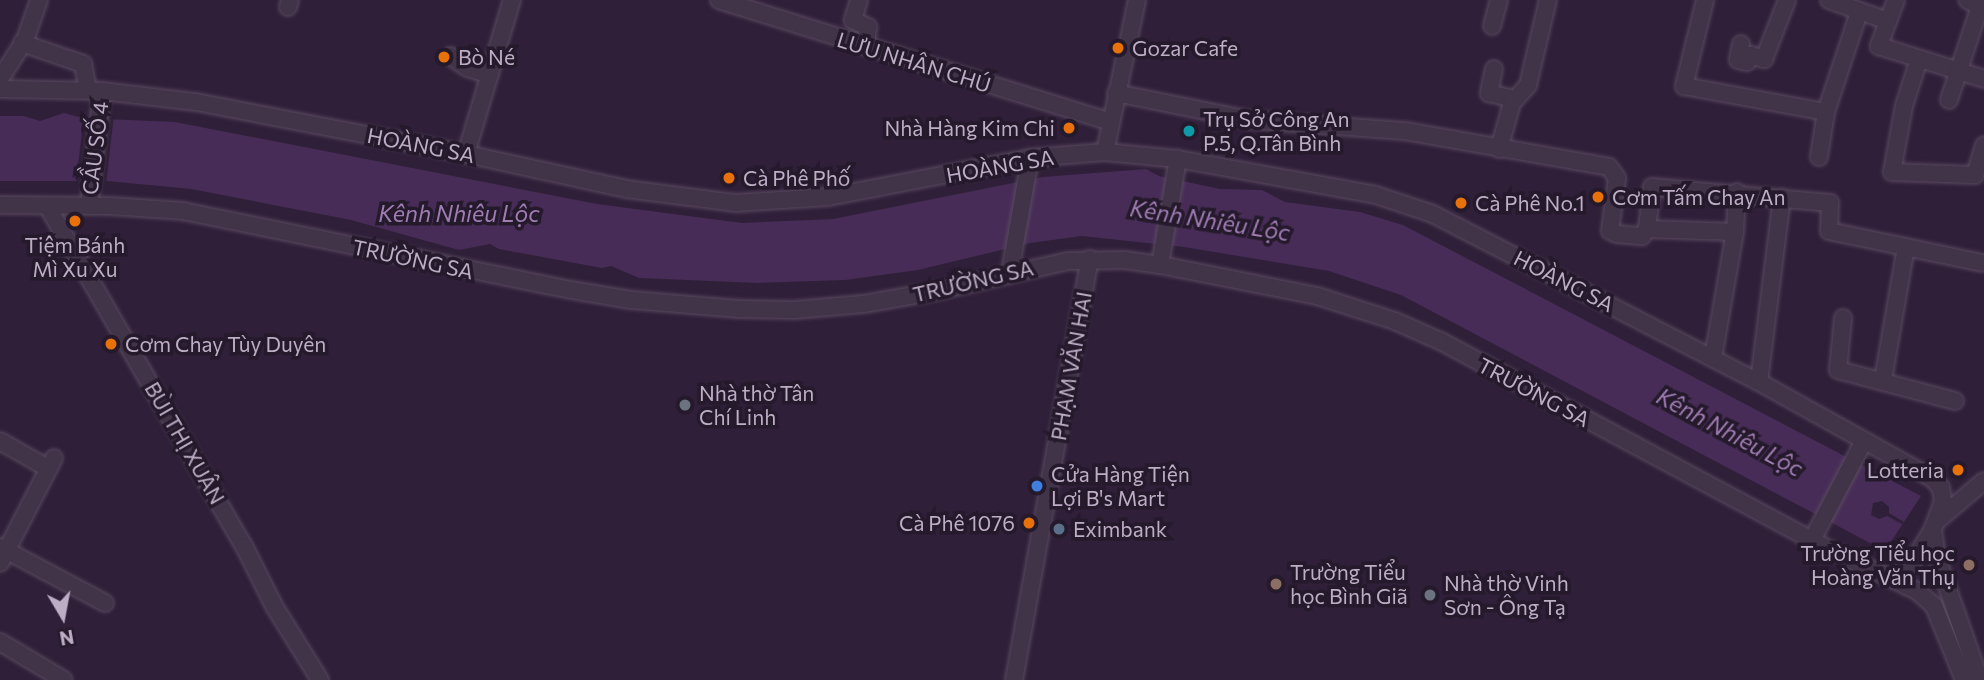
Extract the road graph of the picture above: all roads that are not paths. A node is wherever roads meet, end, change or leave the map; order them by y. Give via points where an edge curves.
1 (40, 0) edge
2 (512, 0) edge
3 (719, 0) edge
4 (859, 0) edge
5 (1137, 0) edge
6 (1499, 0) edge
7 (1548, 0) edge
8 (1705, 0) edge
9 (1787, 0) edge
10 (1829, 0) edge
11 (1896, 0) edge
12 (1966, 0) edge
13 (1859, 12) junction
14 (1888, 21) junction
15 (1492, 26) dead end
16 (22, 43) junction
17 (1741, 44) dead end
18 (866, 47) junction
19 (450, 56) dead end
20 (1919, 59) junction
21 (1494, 69) dead end
22 (1957, 72) junction
23 (490, 75) junction
24 (0, 79) edge
25 (1984, 79) edge
26 (0, 89) edge
27 (95, 90) junction
28 (1116, 93) junction
29 (1949, 100) dead end
30 (1512, 103) junction
31 (1826, 112) junction
32 (1111, 122) junction
33 (1984, 145) edge
34 (1499, 149) junction
35 (1105, 152) junction
36 (466, 154) junction
37 (1819, 157) dead end
38 (1028, 165) junction
39 (1177, 165) junction
40 (1737, 192) junction
41 (1782, 197) junction
42 (0, 206) edge
43 (89, 206) junction
44 (48, 207) junction
45 (1647, 229) junction
46 (1735, 232) junction
47 (1906, 247) junction
48 (1161, 258) junction
49 (1090, 259) junction
50 (1982, 263) edge
51 (1011, 264) junction
52 (1843, 318) dead end
53 (1713, 358) junction
54 (1883, 380) junction
55 (1759, 382) junction
56 (1955, 401) dead end
57 (0, 441) edge
58 (1861, 447) junction
59 (1939, 483) junction
60 (1981, 483) edge
61 (1935, 525) junction
62 (1815, 534) junction
63 (2, 553) edge
64 (1886, 576) junction
65 (104, 603) dead end
66 (0, 642) edge
67 (64, 680) edge
68 (320, 680) edge
69 (1014, 680) edge
70 (1964, 680) edge
71 (1980, 680) edge

1 - 16 street
2 - 23 street
3 - 18 street, LƯU NHÂN CHÚ
4 - 18 street via 853,20 868,27
5 - 28 street
6 - 15 street
7 - 30 street via 1528,85
8 - 31 street via 1684,86
9 - 17 street via 1764,59 1751,55 1747,62 1738,60
10 - 13 street
11 - 14 street
12 - 22 street via 1980,6
13 - 14 street
13 - 31 street
14 - 20 street via 1879,46
16 - 24 street
16 - 27 street via 83,64
18 - 32 street, LƯU NHÂN CHÚ
19 - 23 street
20 - 22 street
20 - 33 street via 1904,106 1892,172 1975,175
21 - 30 street via 1489,93
22 - 25 street
22 - 29 street
23 - 36 street
26 - 27 street, HOÀNG SA
27 - 36 street, HOÀNG SA via 257,112
27 - 43 street, CẦU SỐ 4 via 99,111
28 - 32 street
28 - 34 street via 1250,120 1393,130
30 - 34 street
31 - 37 street
32 - 35 street
34 - 45 street via 1609,167 1617,178 1610,231 1642,236
35 - 38 street, HOÀNG SA
35 - 39 street, HOÀNG SA
36 - 38 street, HOÀNG SA via 626,189 736,203 828,197
38 - 51 street
39 - 48 street
39 - 53 street, HOÀNG SA via 1376,195 1409,205
40 - 41 street
40 - 45 street via 1652,187
40 - 46 street
41 - 47 street via 1830,202 1829,231
41 - 55 street
42 - 44 street, TRƯỜNG SA
43 - 44 street, TRƯỜNG SA
43 - 51 street, TRƯỜNG SA via 184,211 544,285 701,307 794,310 851,305 937,291
44 - 68 street, BÙI THỊ XUÂN
45 - 46 street
46 - 53 street
47 - 50 street
47 - 54 street
48 - 49 street, TRƯỜNG SA
48 - 62 street, TRƯỜNG SA via 1317,296 1395,321
49 - 51 street, TRƯỜNG SA
49 - 69 street, PHẠM VĂN HAI
52 - 54 street via 1838,370
53 - 55 street, HOÀNG SA
54 - 56 street
55 - 58 street, HOÀNG SA
57 - 63 street via 52,463
58 - 59 street, HOÀNG SA
58 - 62 street
59 - 60 street, HOÀNG SA via 1956,488
59 - 61 street via 1943,497
60 - 61 street
61 - 64 street via 1906,570
61 - 71 street via 1943,577
62 - 64 street, TRƯỜNG SA
63 - 65 street
64 - 70 street, TRƯỜNG SA via 1917,591 1938,613
66 - 67 street

